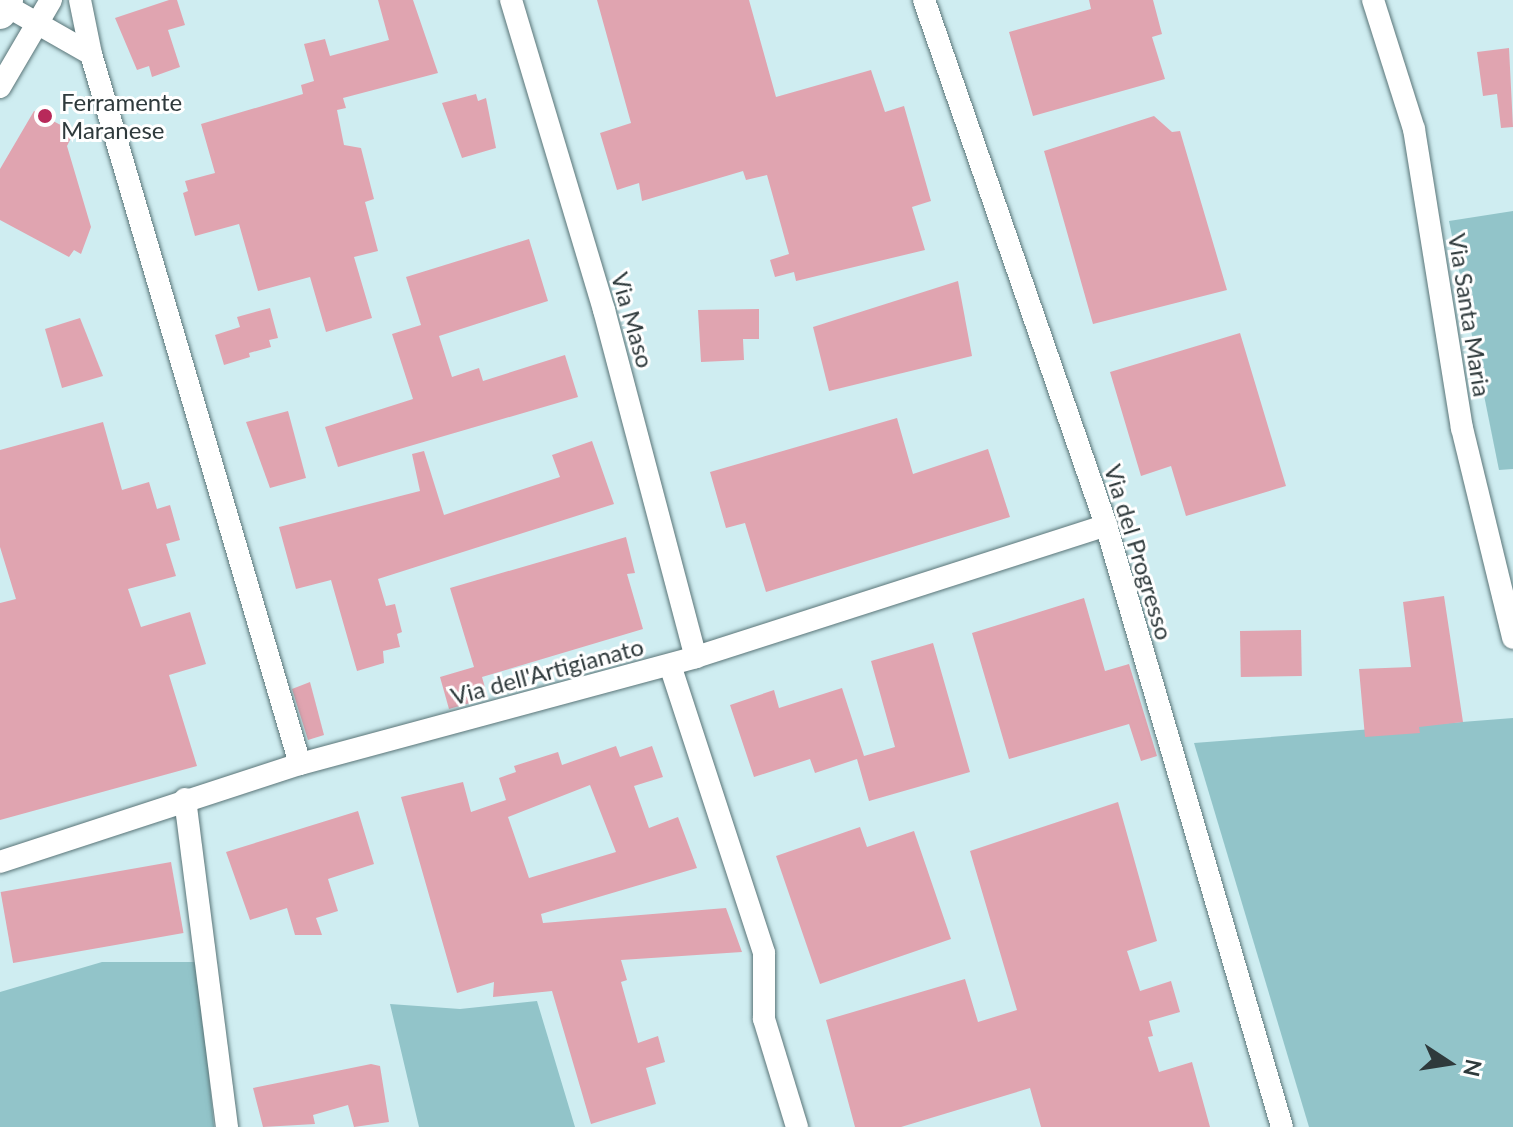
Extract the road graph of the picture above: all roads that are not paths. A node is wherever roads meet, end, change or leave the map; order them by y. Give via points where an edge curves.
1 (51, 0) edge
2 (80, 0) edge
3 (511, 0) edge
4 (924, 0) edge
5 (1373, 0) edge
6 (4, 6) edge
7 (38, 22) junction
8 (91, 54) junction
9 (0, 87) edge
10 (1106, 525) junction
11 (1513, 638) edge
12 (696, 657) junction
13 (670, 665) junction
14 (300, 764) junction
15 (185, 799) junction
16 (0, 862) edge
17 (227, 1127) edge
18 (797, 1127) edge
19 (1282, 1127) edge

1 - 7 street
2 - 8 street
3 - 12 street, Via Maso via 604,310
4 - 10 street, Via del Progresso
5 - 11 street, Via Santa Maria via 1414,129 1462,428
6 - 7 street
7 - 8 street
7 - 9 street
8 - 14 street
10 - 12 street, Via dell'Artigianato
10 - 19 street, Via del Progresso
12 - 13 street, Via dell'Artigianato
13 - 14 street, Via dell'Artigianato
13 - 18 street via 764,953 764,1019
14 - 15 street, Via dell'Artigianato
15 - 16 street, Via dell'Artigianato
15 - 17 street

